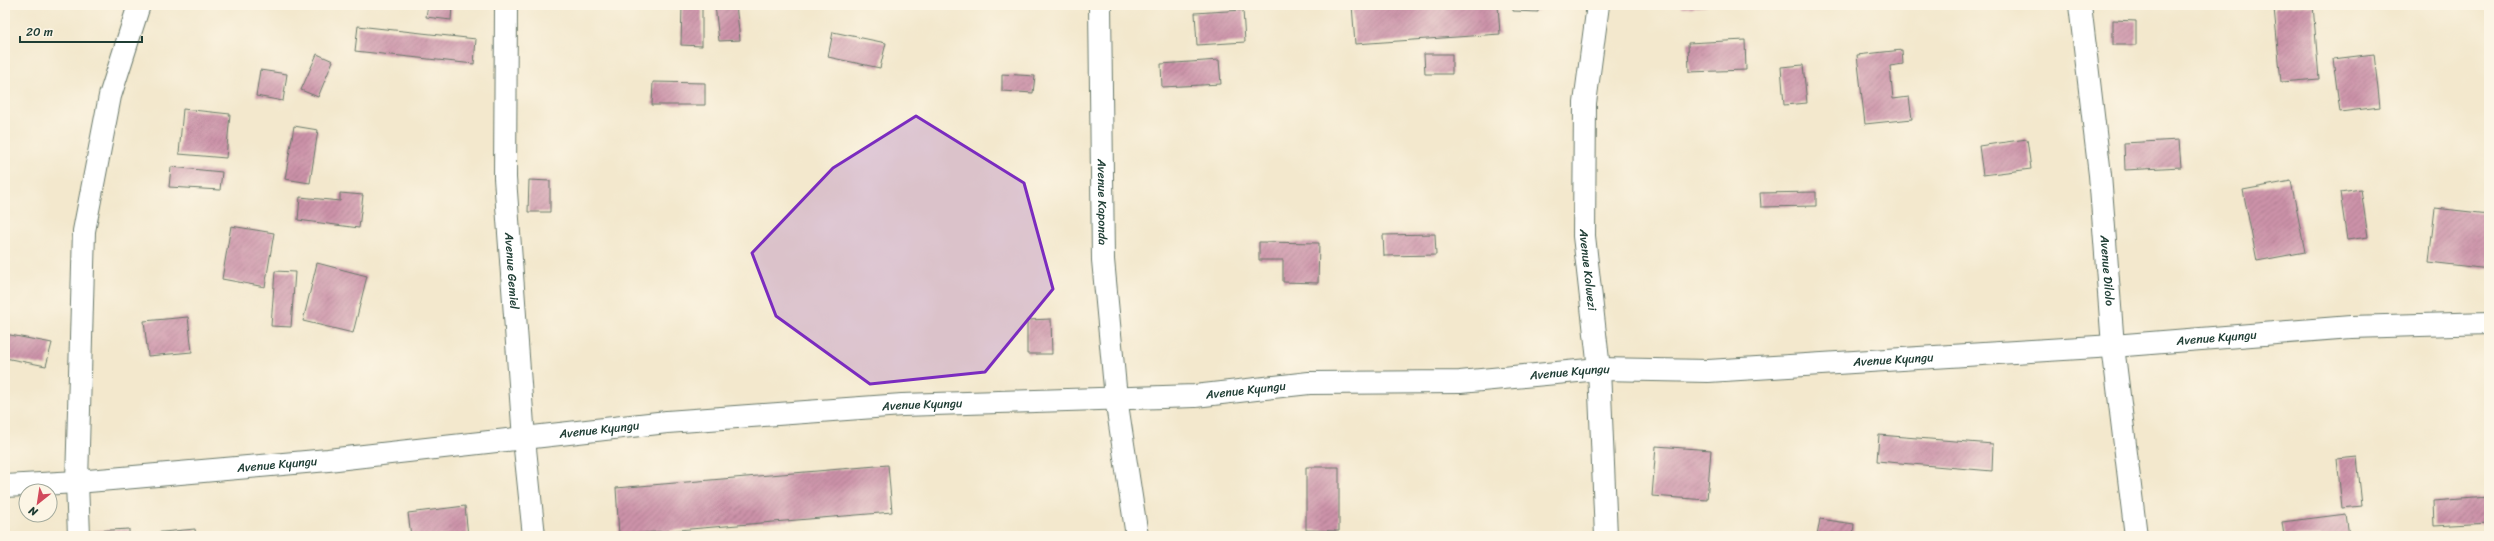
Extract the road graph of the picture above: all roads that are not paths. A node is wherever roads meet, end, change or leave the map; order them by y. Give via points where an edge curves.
1 (139, 5) edge
2 (506, 5) edge
3 (1100, 5) edge
4 (1598, 5) edge
5 (2080, 5) edge
6 (2489, 323) edge
7 (2113, 346) junction
8 (1598, 369) junction
9 (1116, 398) junction
10 (524, 439) junction
11 (76, 482) junction
12 (5, 486) edge
13 (80, 536) edge
14 (534, 536) edge
15 (1137, 536) edge
16 (1606, 536) edge
17 (2136, 536) edge

1 - 11 street via 110,96 84,231
2 - 10 street, Avenue Gemiel via 505,178
3 - 9 street, Avenue Kaponda via 1103,260
4 - 8 street, Avenue Kolwezi via 1585,103 1584,236
5 - 7 street, Avenue Dilolo via 2100,175
6 - 7 street, Avenue Kyungu via 2351,327
7 - 8 street, Avenue Kyungu via 1708,371
7 - 17 street, Avenue Dilolo
8 - 9 street, Avenue Kyungu via 1460,382 1309,384 1195,396
8 - 16 street, Avenue Kolwezi
9 - 10 street, Avenue Kyungu via 894,406 667,422
9 - 15 street, Avenue Kaponda
10 - 11 street, Avenue Kyungu via 328,460
10 - 14 street, Avenue Gemiel
11 - 12 street, Avenue Kyungu
11 - 13 street

